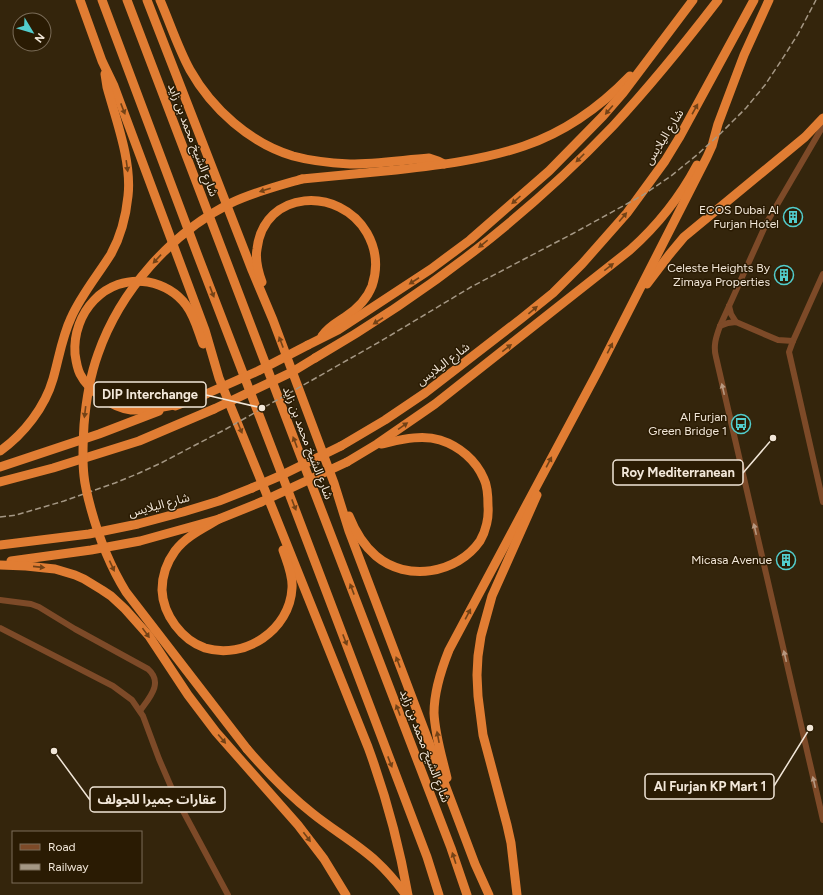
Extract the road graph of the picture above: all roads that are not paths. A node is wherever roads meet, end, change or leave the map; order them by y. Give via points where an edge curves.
1 (80, 0) edge
2 (102, 0) edge
3 (127, 0) edge
4 (147, 0) edge
5 (160, 0) edge
6 (693, 0) edge
7 (718, 0) edge
8 (754, 0) edge
9 (769, 0) edge
10 (658, 46) junction
11 (102, 60) junction
12 (823, 118) edge
13 (718, 124) junction
14 (823, 126) edge
15 (444, 164) junction
16 (823, 274) edge
17 (638, 293) junction
18 (729, 306) junction
19 (273, 320) junction
20 (736, 322) junction
21 (720, 326) junction
22 (320, 339) junction
23 (778, 340) junction
24 (793, 341) junction
25 (789, 352) junction
26 (214, 362) junction
27 (179, 404) junction
28 (377, 444) junction
29 (0, 451) edge
30 (0, 466) edge
31 (542, 476) junction
32 (0, 482) edge
33 (334, 483) junction
34 (823, 502) edge
35 (273, 510) junction
36 (219, 519) junction
37 (0, 545) edge
38 (0, 564) edge
39 (0, 600) edge
40 (0, 628) edge
41 (140, 711) junction
42 (457, 816) junction
43 (823, 820) edge
44 (228, 895) edge
45 (346, 895) edge
46 (407, 895) edge
47 (439, 895) edge
48 (467, 895) edge
49 (489, 895) edge
50 (518, 895) edge

1 - 11 highway
2 -> 47 highway via 427,857
48 -> 3 highway, شارع الشيخ محمد بن زايد
4 - 19 highway
5 - 15 highway via 190,70 203,89 229,119 260,141 292,156 313,161 350,164 429,158
6 - 10 highway
7 -> 32 highway, bridge via 655,79 613,126 568,170 528,207 412,298 315,358 214,410 133,443
37 -> 8 highway, شارع اليلايس, bridge via 89,534 138,524 219,501 282,475 341,446 425,393 553,292 582,264 627,213 679,138
9 - 13 highway via 744,55
10 - 15 highway via 622,84 596,106 557,131 525,145 487,156
10 -> 22 highway via 603,116 549,171 508,207 431,270
11 -> 26 highway via 205,330
11 -> 29 highway via 128,164 127,209 112,252 71,318 52,380 41,406 25,429
12 - 17 highway via 805,137 684,237
13 - 17 highway via 707,157
28 -> 13 highway via 456,388 646,236 684,188
14 - 18 street via 767,222
15 -> 46 highway, bridge via 302,180 264,190 224,207 181,236 153,263 127,297 105,337 92,374 85,413 83,447 85,483 99,536 126,592 273,778 294,798 376,861
16 - 24 street
31 -> 17 highway
18 - 20 street
18 - 21 street
19 - 22 highway via 257,262 259,237 264,226 272,216 294,202 317,200 338,206 358,220 370,238 375,255 374,275 363,302 328,328
33 -> 19 highway
20 - 21 street
20 - 23 street
43 -> 21 street via 716,357 715,342
22 - 27 highway, bridge via 258,371
23 - 24 street
23 - 25 street
24 - 25 street
25 - 34 street
26 - 27 highway via 204,346 191,312 175,294 162,286 144,281 124,283 106,290 92,302 80,321 76,334 76,364 86,383 110,403 130,410
26 -> 35 highway
27 - 30 highway via 99,434
28 - 33 highway via 423,437 454,446 468,456 485,480 489,512 486,527 472,550 450,566 424,572 398,568 386,563 376,556 358,535
28 - 36 highway, bridge via 347,462
42 -> 31 highway via 435,722 438,681 449,650
31 - 50 highway via 535,500 492,596 478,656 478,696 483,735 511,843
42 -> 33 highway via 349,531
35 - 36 highway via 291,575 291,599 282,621 265,638 254,644 228,651 204,647 183,634 168,614 162,590 168,562 175,551 182,543
35 - 46 highway via 381,784 402,860
36 - 38 highway via 118,546
38 -> 45 highway via 46,568 75,575 102,590 126,609 216,732 303,831
39 - 41 street via 39,607 148,669 153,674 155,687
40 - 41 street via 113,686 127,696
41 - 44 street via 175,796
42 - 49 highway

